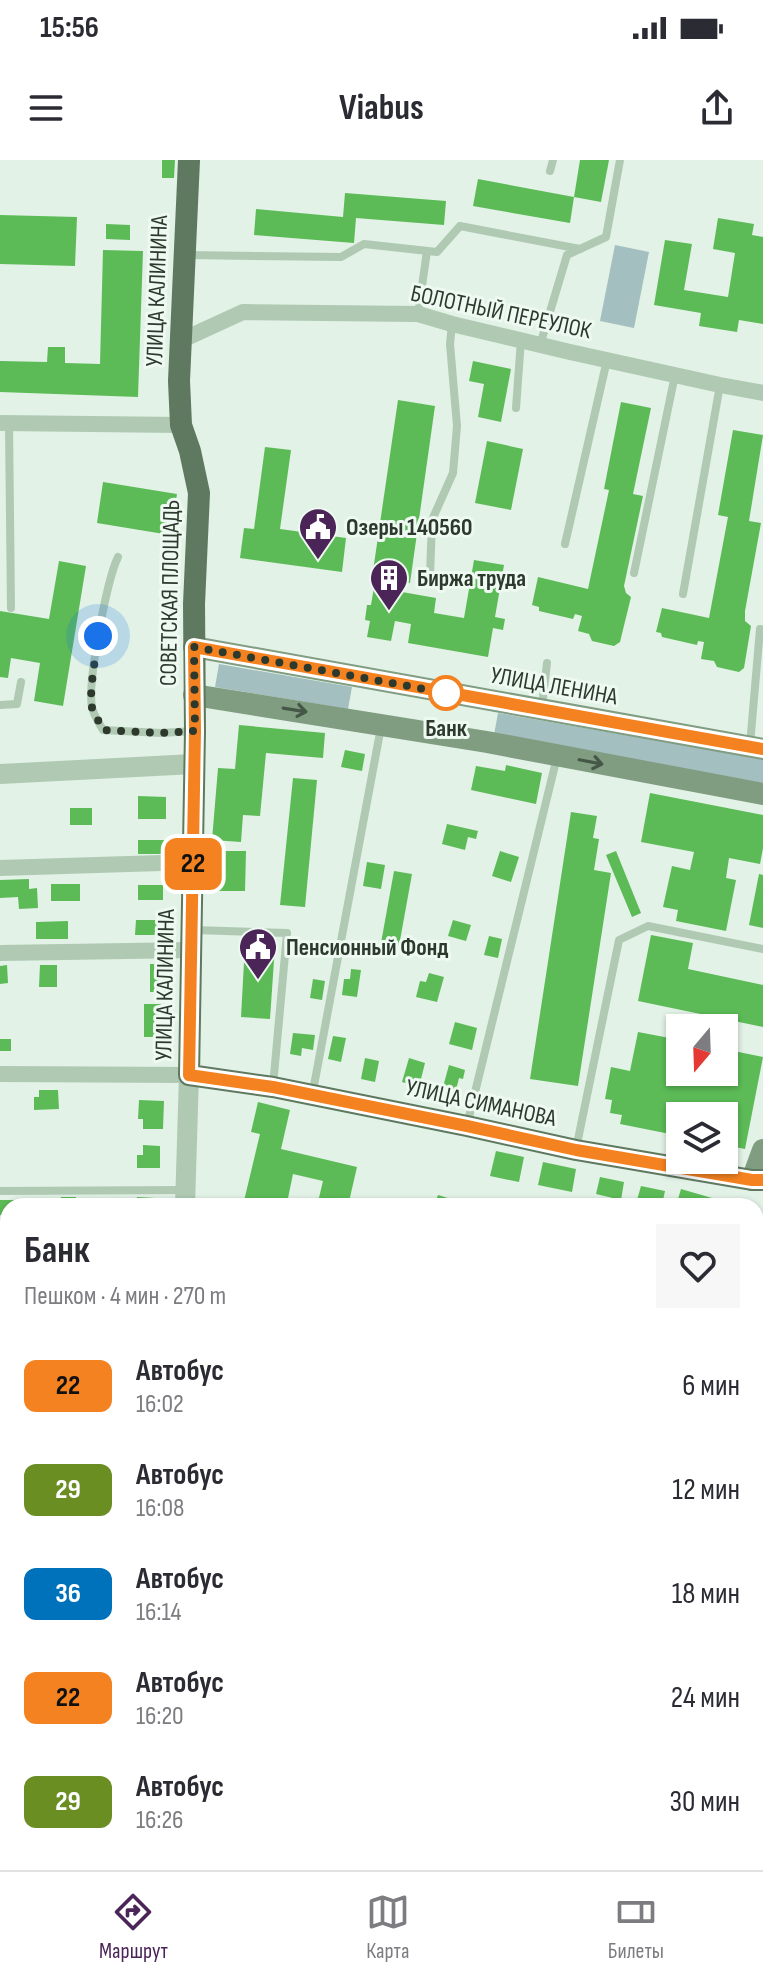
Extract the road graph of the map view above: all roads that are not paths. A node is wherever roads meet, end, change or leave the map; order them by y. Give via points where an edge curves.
1 (189, 160) edge
2 (553, 160) edge
3 (620, 160) edge
4 (550, 171) dead end
5 (580, 249) junction
6 (427, 251) junction
7 (184, 255) junction
8 (418, 314) junction
9 (452, 324) junction
10 (182, 340) junction
11 (521, 340) junction
12 (540, 345) junction
13 (607, 359) junction
14 (675, 375) junction
15 (720, 385) junction
16 (763, 393) edge
17 (516, 408) dead end
18 (5, 423) edge
19 (181, 425) junction
20 (565, 544) dead end
21 (118, 557) dead end
22 (634, 573) dead end
23 (461, 581) dead end
24 (683, 594) dead end
25 (11, 608) dead end
26 (760, 629) dead end
27 (194, 647) junction
28 (221, 651) junction
29 (547, 663) dead end
30 (21, 682) dead end
31 (194, 695) junction
32 (218, 698) junction
33 (0, 705) edge
34 (541, 710) junction
35 (382, 724) junction
36 (195, 731) junction
37 (757, 747) edge
38 (558, 756) junction
39 (194, 764) junction
40 (0, 774) edge
41 (763, 794) edge
42 (193, 862) junction
43 (0, 868) edge
44 (191, 940) junction
45 (763, 949) edge
46 (0, 953) edge
47 (0, 1074) edge
48 (189, 1075) junction
49 (273, 1087) junction
50 (312, 1096) junction
51 (467, 1126) junction
52 (576, 1150) junction
53 (763, 1150) edge
54 (758, 1180) edge
55 (0, 1191) edge
56 (186, 1198) edge

1 - 7 main road, УЛИЦА КАЛИНИНА
2 - 4 lane
3 - 5 lane via 606,237
5 - 6 lane via 460,226 437,252
5 - 12 lane via 567,255
6 - 7 lane via 364,244 341,257
6 - 8 lane
7 - 10 main road, УЛИЦА КАЛИНИНА
8 - 9 street, БОЛОТНЫЙ ПЕРЕУЛОК
8 - 10 street, БОЛОТНЫЙ ПЕРЕУЛОК via 243,312
9 - 11 street, БОЛОТНЫЙ ПЕРЕУЛОК
9 - 23 lane via 457,426 453,473 432,520 430,576
10 - 19 main road, УЛИЦА КАЛИНИНА
11 - 12 street, БОЛОТНЫЙ ПЕРЕУЛОК
11 - 17 lane
12 - 13 street, БОЛОТНЫЙ ПЕРЕУЛОК
13 - 14 street, БОЛОТНЫЙ ПЕРЕУЛОК
13 - 20 lane
14 - 15 street, БОЛОТНЫЙ ПЕРЕУЛОК
14 - 22 lane
15 - 16 street, БОЛОТНЫЙ ПЕРЕУЛОК
15 - 24 lane
18 - 19 street
18 - 25 lane
19 - 27 main road, СОВЕТСКАЯ ПЛОЩАДЬ via 199,493
21 - 36 lane via 98,636 92,708 103,730
26 - 37 lane
27 - 28 main road, УЛИЦА ЛЕНИНА
27 - 31 main road, СОВЕТСКАЯ ПЛОЩАДЬ
28 - 32 main road via 206,663 203,684
28 - 34 main road, УЛИЦА ЛЕНИНА
29 - 34 lane
30 - 33 lane via 17,704
31 - 32 main road
31 - 36 main road, СОВЕТСКАЯ ПЛОЩАДЬ
32 -> 35 main road
34 - 37 main road, УЛИЦА ЛЕНИНА
35 - 38 main road
35 - 50 lane
36 - 39 main road, СОВЕТСКАЯ ПЛОЩАДЬ
38 -> 41 main road
38 - 51 lane
39 - 40 street
39 - 42 main road, УЛИЦА КАЛИНИНА
42 - 43 street
42 - 44 main road, УЛИЦА КАЛИНИНА
44 - 46 street
44 - 48 main road, УЛИЦА КАЛИНИНА
44 - 49 lane via 287,933
45 - 52 lane via 648,926 619,940
47 - 48 street
48 - 49 main road, УЛИЦА СИМАНОВА
48 - 56 street, УЛИЦА КАЛИНИНА
49 - 50 main road, УЛИЦА СИМАНОВА
50 - 51 main road, УЛИЦА СИМАНОВА
51 - 52 main road, УЛИЦА СИМАНОВА
52 - 54 main road, УЛИЦА СИМАНОВА
53 - 54 main road
55 - 56 lane

